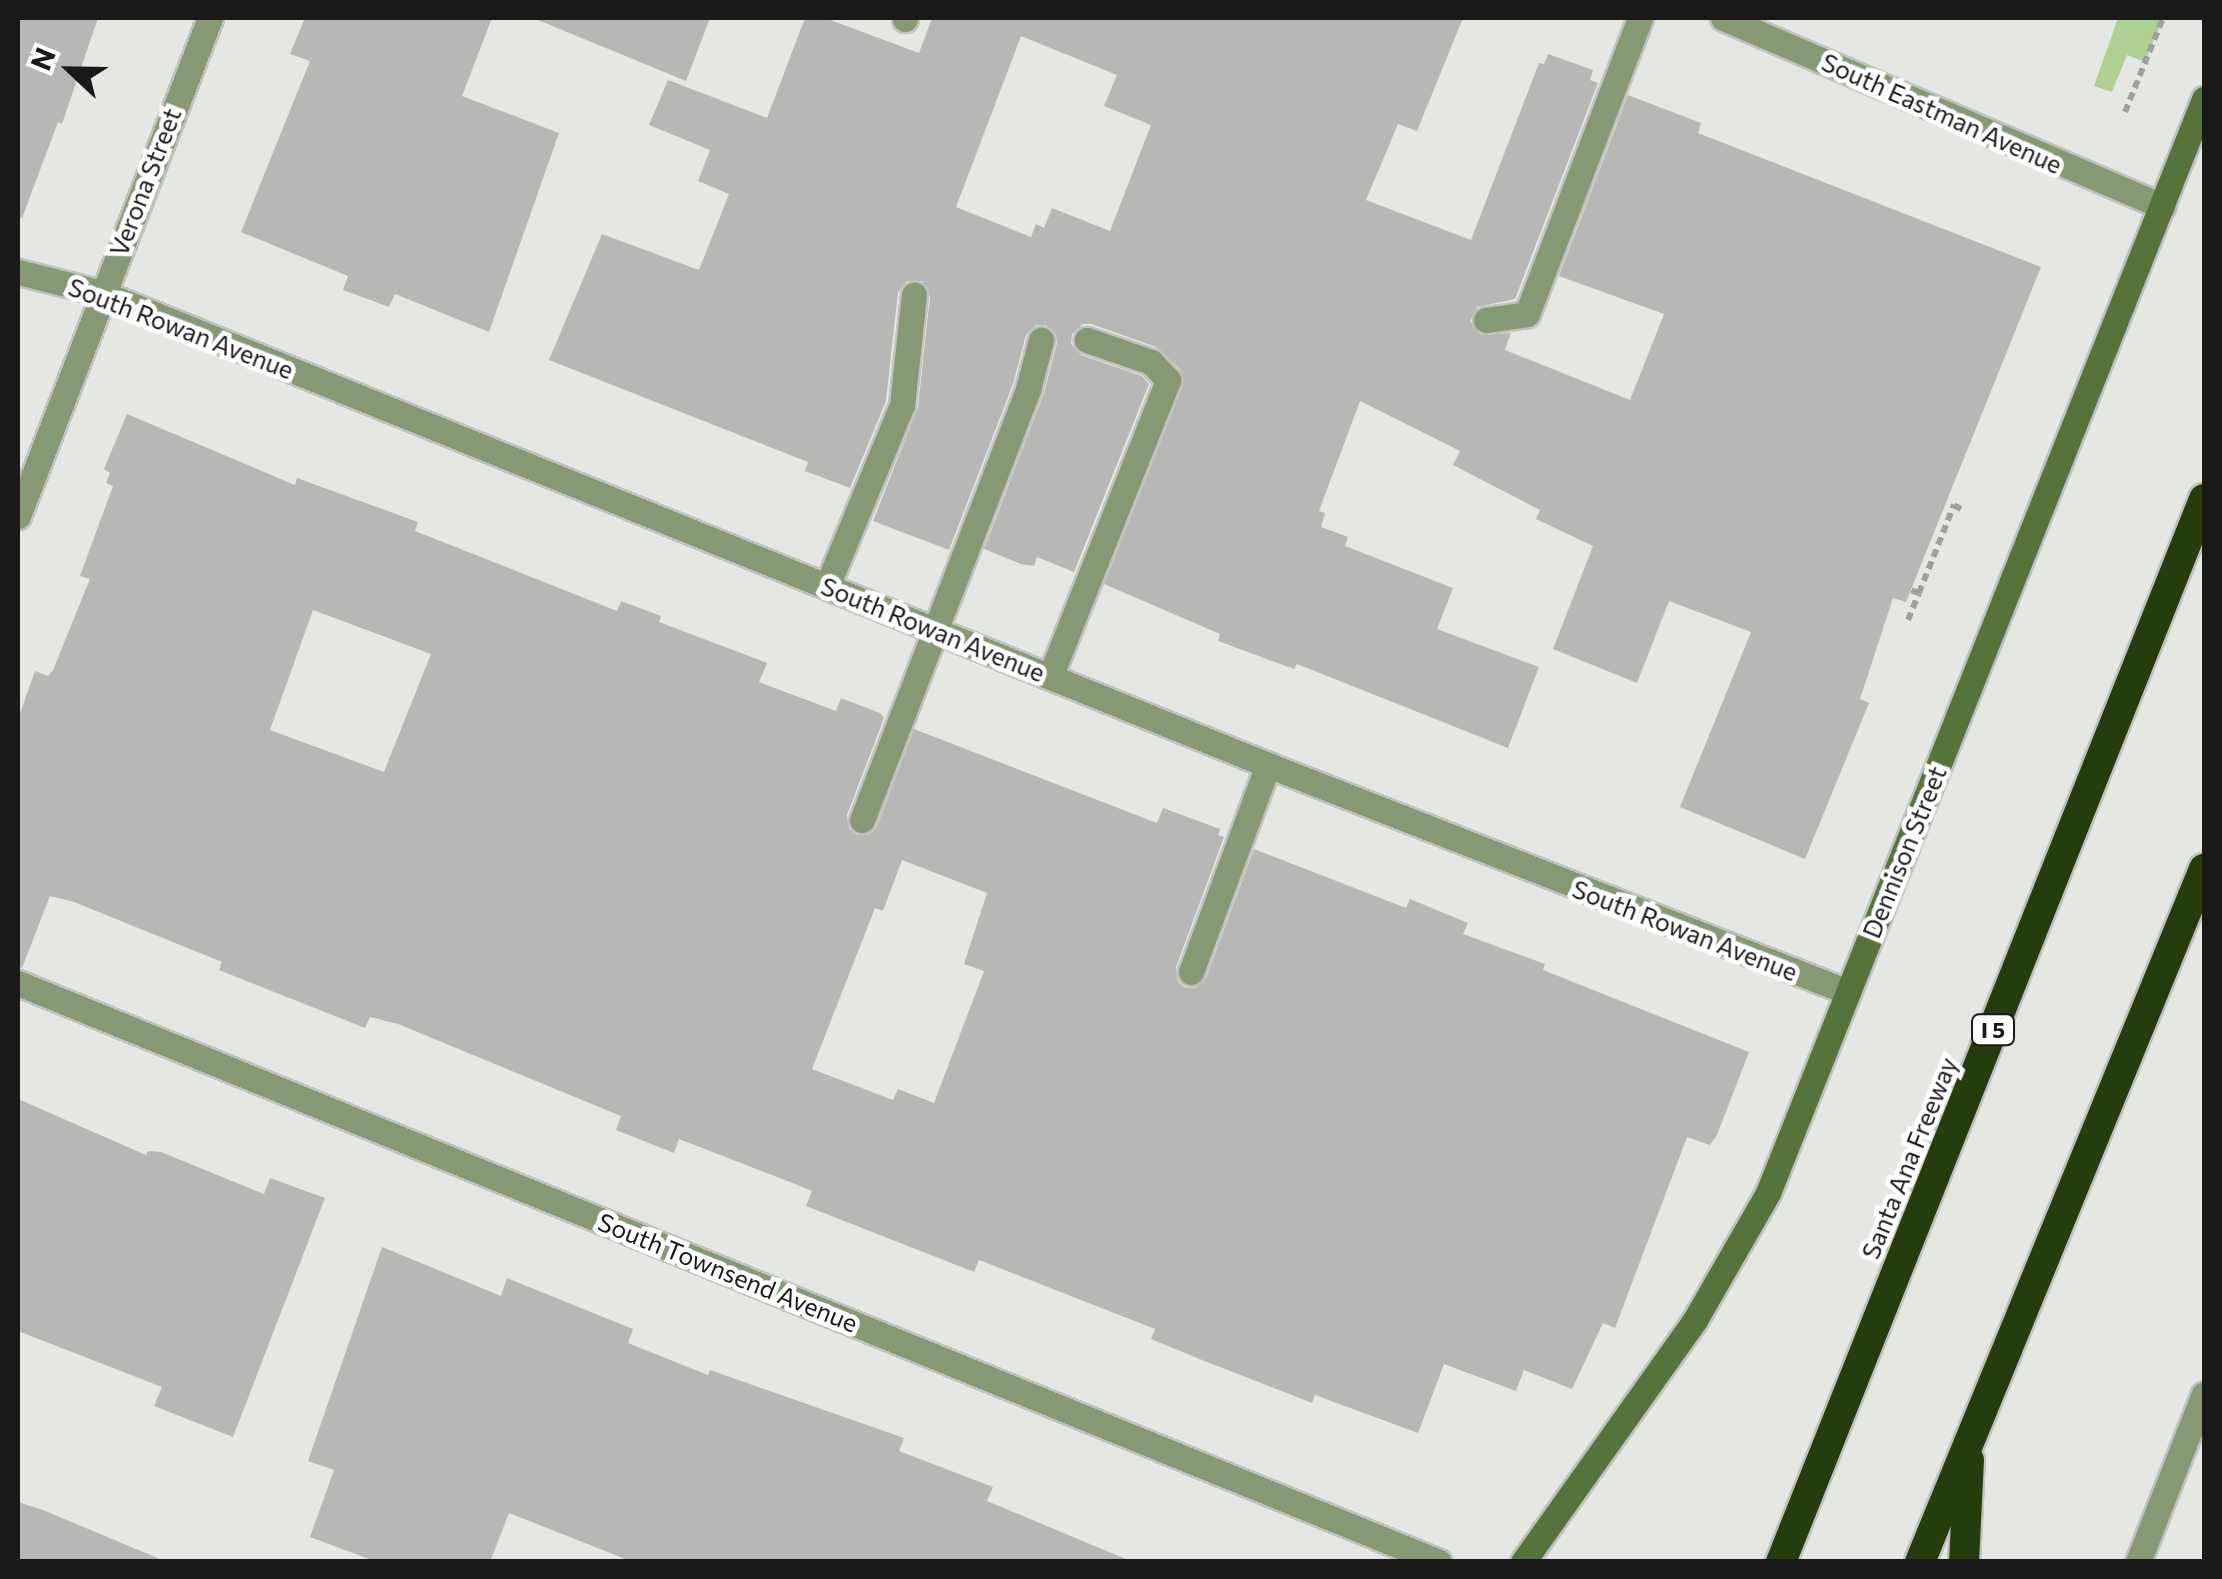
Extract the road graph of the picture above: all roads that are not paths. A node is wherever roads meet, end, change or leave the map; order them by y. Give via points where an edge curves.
1 (210, 18) edge
2 (1640, 18) edge
3 (1723, 18) edge
4 (2204, 99) edge
5 (2162, 206) junction
6 (18, 272) edge
7 (102, 293) junction
8 (914, 295) dead end
9 (1486, 320) dead end
10 (1041, 340) dead end
11 (1087, 340) dead end
12 (2204, 498) edge
13 (18, 516) edge
14 (827, 586) junction
15 (936, 630) junction
16 (1050, 676) junction
17 (1268, 765) junction
18 (862, 820) dead end
19 (2204, 869) edge
20 (1191, 972) dead end
21 (18, 984) edge
22 (1848, 992) junction
23 (2204, 1394) edge
24 (1971, 1430) junction
25 (1440, 1562) edge
26 (1523, 1562) edge
27 (1781, 1562) edge
28 (1920, 1562) edge
29 (1964, 1562) edge
30 (2138, 1562) edge

1 - 7 street, Verona Street
2 - 9 street via 1528,314
3 - 5 street, South Eastman Avenue
4 - 5 street, Dennison Street
5 - 22 street, Dennison Street
6 - 7 street, South Rowan Avenue
7 - 13 street, Verona Street
7 - 14 street, South Rowan Avenue
8 - 14 street via 902,404
10 - 15 street
11 - 16 street via 1152,362 1168,380
12 - 27 highway, Santa Ana Freeway / I 5
14 - 15 street, South Rowan Avenue
15 - 16 street, South Rowan Avenue
15 - 18 street
16 - 17 street, South Rowan Avenue
17 - 20 street
17 - 22 street, South Rowan Avenue
19 - 24 highway
21 - 25 street, South Townsend Avenue
22 - 26 street, Dennison Street via 1768,1193 1695,1320
23 - 30 street
24 - 28 highway
24 - 29 highway

